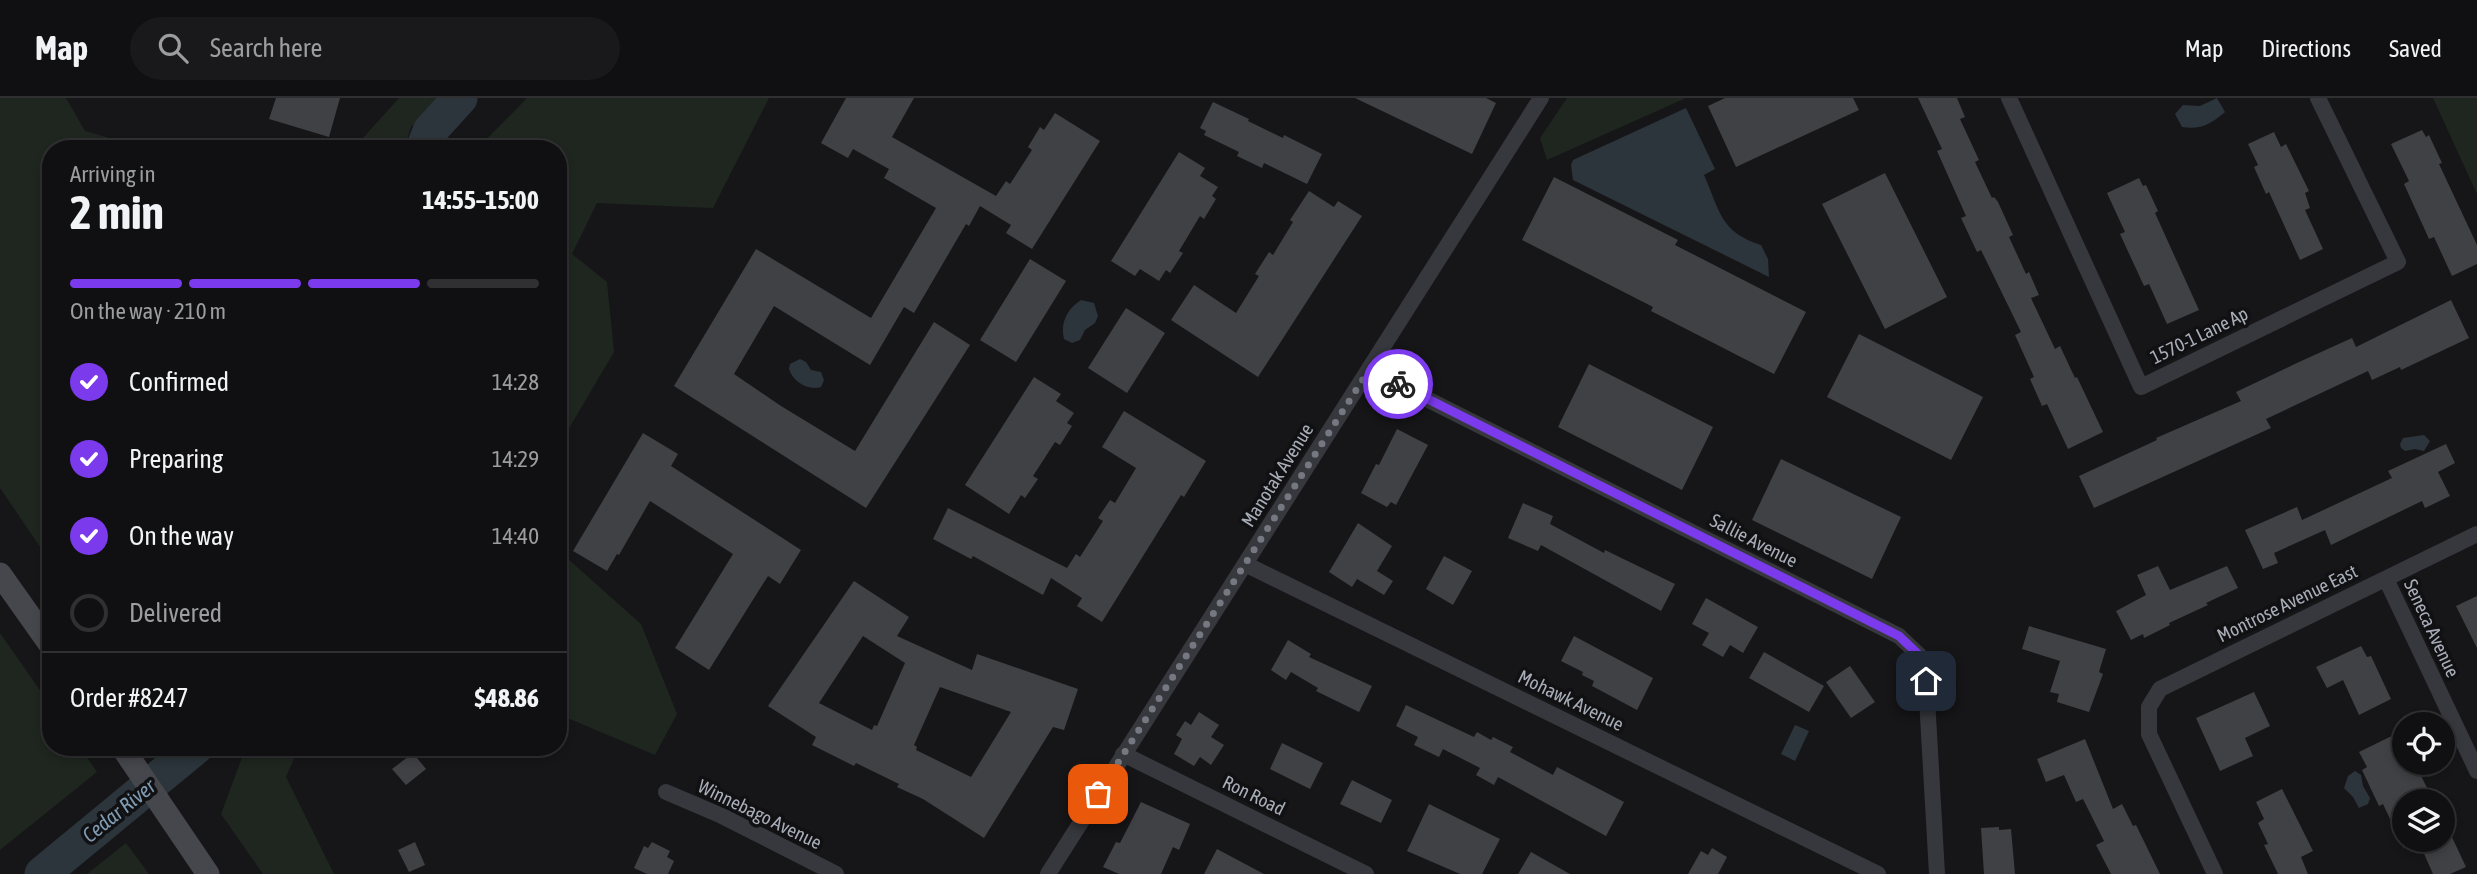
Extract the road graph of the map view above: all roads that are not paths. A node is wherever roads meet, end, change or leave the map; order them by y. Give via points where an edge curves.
1 (1541, 98) edge
2 (2009, 98) edge
3 (2318, 98) edge
4 (1369, 370) junction
5 (2477, 534) edge
6 (1245, 564) junction
7 (0, 574) edge
8 (2386, 579) junction
9 (42, 633) edge
10 (1123, 754) junction
11 (129, 756) edge
12 (2477, 771) edge
13 (666, 792) dead end
14 (208, 874) edge
15 (836, 874) edge
16 (1048, 874) edge
17 (1366, 874) edge
18 (1878, 874) edge
19 (1937, 874) edge
20 (2215, 874) edge

1 - 4 street, Manotak Avenue
2 - 3 street, 1570-1 Lane Ap via 2141,387 2398,262
4 - 6 street, Manotak Avenue
4 - 19 street, Sallie Avenue via 1899,636 1919,655 1926,681
5 - 8 street, Montrose Avenue East
6 - 10 street, Manotak Avenue
6 - 18 street, Mohawk Avenue
7 - 9 main road
8 - 12 street, Seneca Avenue
8 - 20 street, Montrose Avenue East via 2160,689 2149,707 2148,734
10 - 16 street, Manotak Avenue
10 - 17 street, Ron Road
11 - 14 main road
13 - 15 street, Winnebago Avenue

